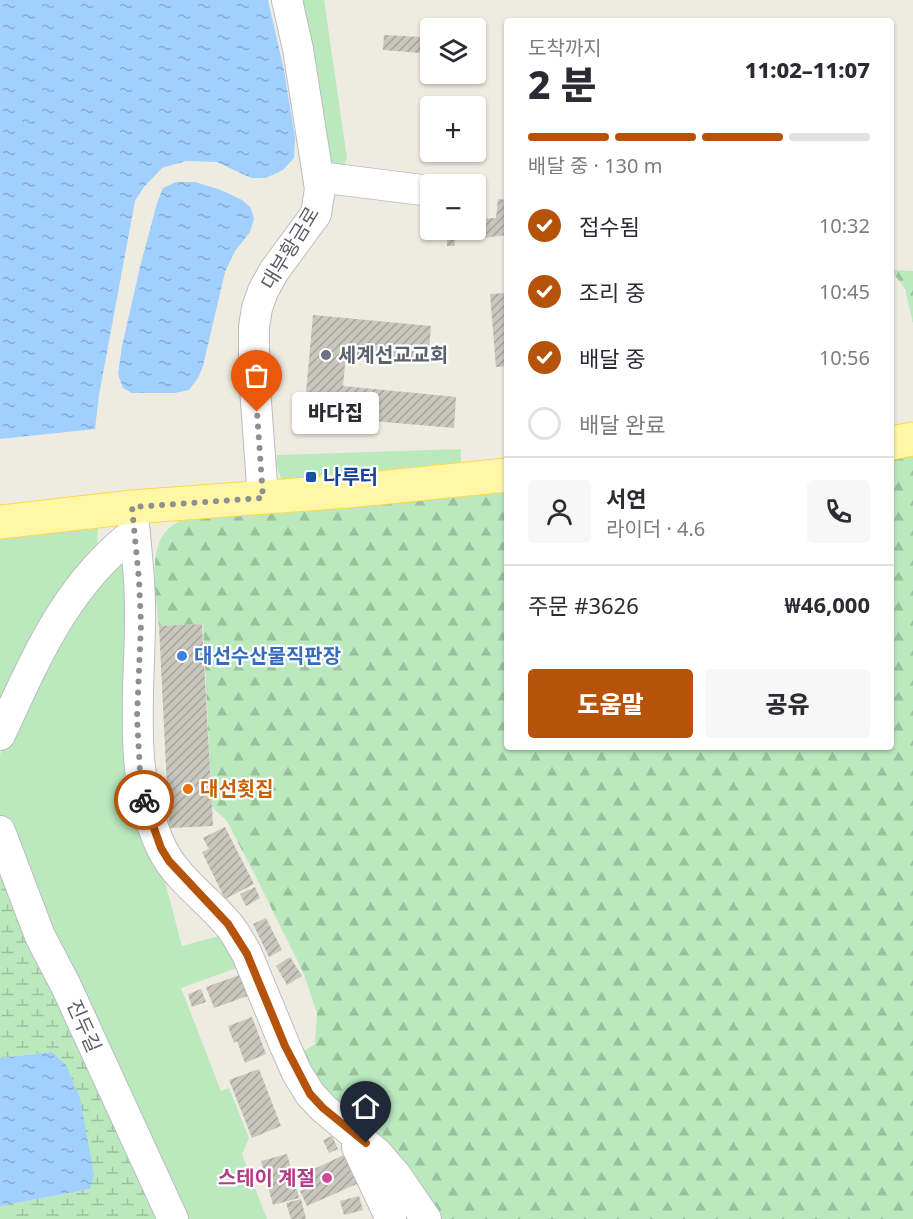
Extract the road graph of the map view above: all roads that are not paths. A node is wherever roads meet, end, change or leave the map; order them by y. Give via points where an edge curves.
1 (287, 0) edge
2 (319, 177) junction
3 (420, 189) edge
4 (913, 439) edge
5 (894, 442) edge
6 (504, 475) edge
7 (263, 498) junction
8 (133, 520) junction
9 (0, 522) edge
10 (0, 735) edge
11 (0, 831) edge
12 (345, 1126) junction
13 (173, 1219) edge
14 (391, 1219) edge
15 (426, 1219) edge

1 - 2 street, 대부황금로
2 - 3 street
2 - 7 street, 대부황금로 via 316,214 274,271 257,308 254,374
4 - 5 main road
6 - 7 main road
7 - 8 main road
8 - 9 main road
8 - 10 street via 58,616
8 - 12 street via 141,624 140,772 149,816 169,861 239,939 310,1094
11 - 13 street, 진두길 via 40,936
12 - 14 street
12 - 15 street via 396,1175

